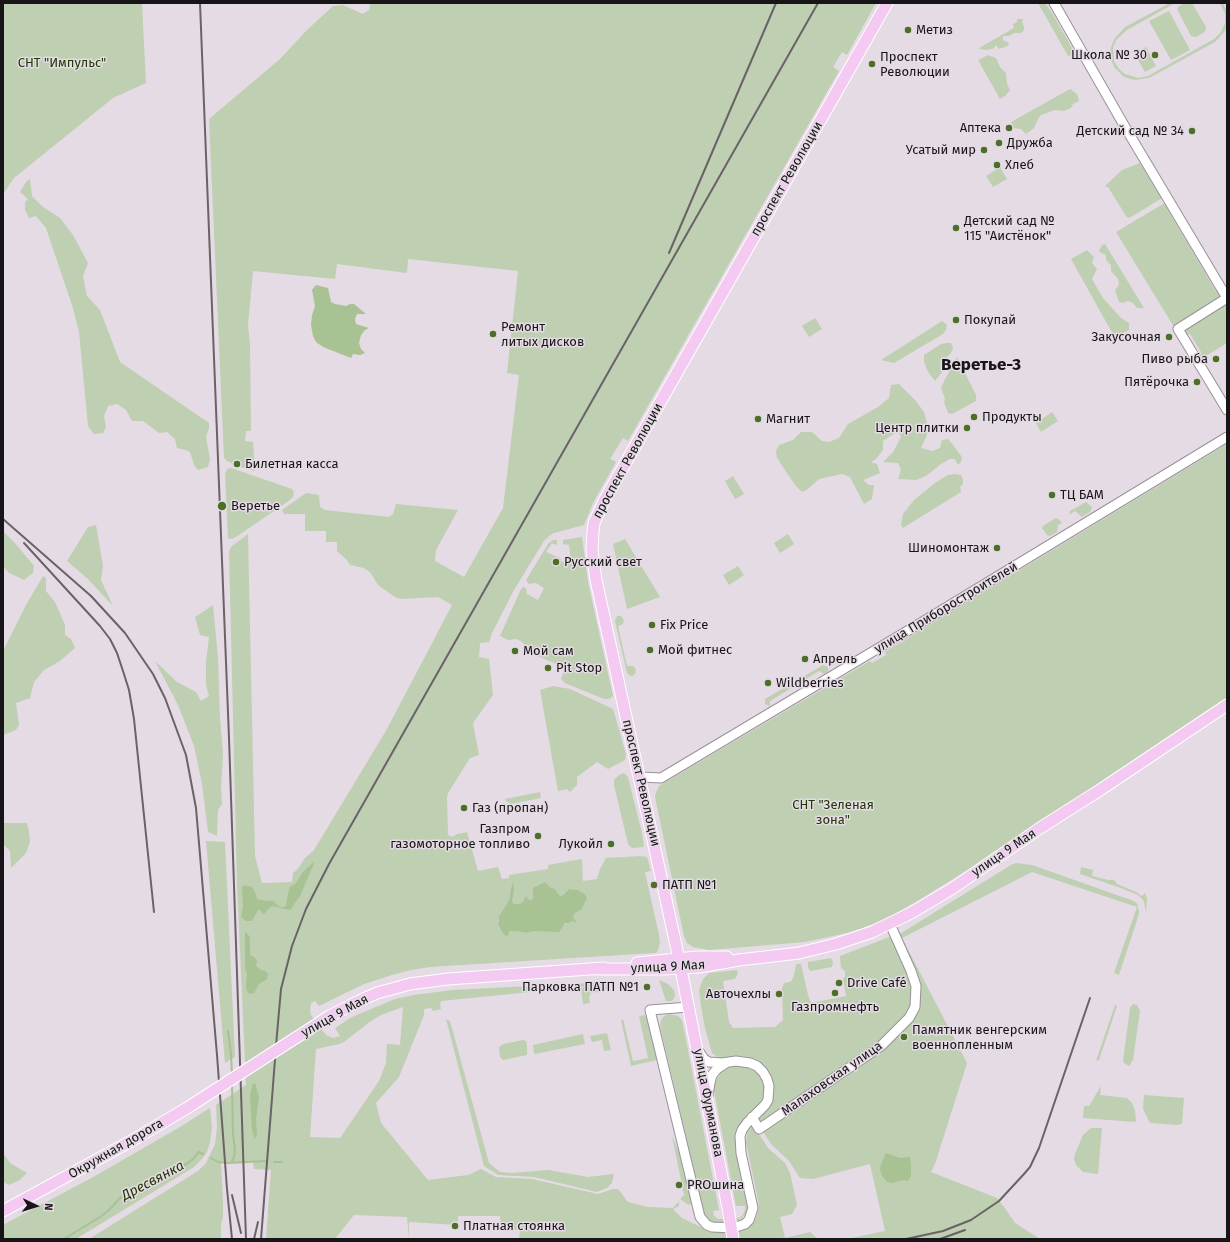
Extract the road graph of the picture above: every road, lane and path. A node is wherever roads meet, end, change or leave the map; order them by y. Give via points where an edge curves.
1 (887, 3) edge
2 (1054, 3) edge
3 (1227, 410) edge
4 (1227, 437) edge
5 (1227, 705) edge
6 (640, 777) junction
7 (890, 924) junction
8 (680, 964) junction
9 (689, 1007) junction
10 (697, 1048) junction
11 (729, 1062) junction
12 (708, 1102) junction
13 (187, 1108) joint
14 (752, 1117) junction
15 (3, 1211) edge
16 (732, 1239) edge

1 - 6 main road, проспект Революции via 608,494 594,523 592,563
2 - 3 street via 1227,298 1178,329
4 - 6 street, улица Приборостроителей via 661,778
5 - 7 main road, улица 9 Мая via 952,888
6 - 8 main road, проспект Революции
7 - 8 main road, улица 9 Мая via 852,939 799,952 699,968
7 - 14 street, Малаховская улица via 916,986 915,1007 909,1018 881,1046 759,1129
8 - 9 main road, улица Фурманова
8 - 13 main road, улица 9 Мая, bridge via 448,979 410,984 377,993 328,1017
9 - 10 main road, улица Фурманова
9 - 14 street via 650,1010 700,1217 707,1225 721,1228 738,1226 745,1224 752,1213 740,1144 742,1130
10 - 11 street via 709,1062
10 - 12 main road, улица Фурманова
11 - 12 street via 712,1075
11 - 14 street via 743,1061 757,1066 767,1079 768,1100
12 - 16 main road, улица Фурманова, bridge
13 - 15 main road, Окружная дорога

